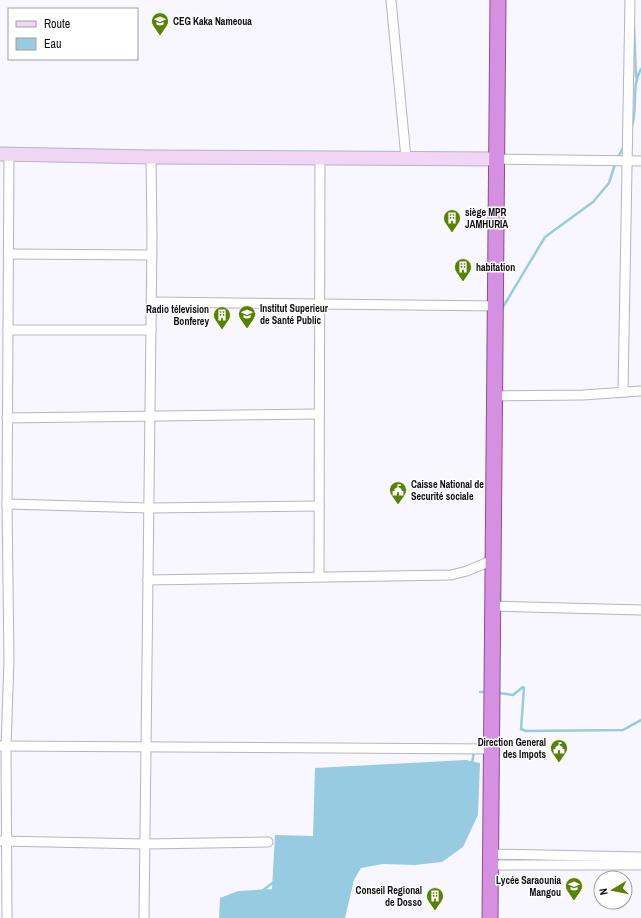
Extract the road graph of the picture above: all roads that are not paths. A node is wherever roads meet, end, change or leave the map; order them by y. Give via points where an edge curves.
1 (391, 0) edge
2 (498, 0) edge
3 (630, 0) edge
4 (5, 154) edge
5 (151, 157) junction
6 (320, 158) junction
7 (406, 158) junction
8 (497, 159) junction
9 (627, 161) junction
10 (641, 161) edge
11 (9, 254) junction
12 (152, 255) junction
13 (152, 302) junction
14 (319, 304) junction
15 (496, 306) junction
16 (151, 330) junction
17 (5, 335) edge
18 (641, 391) edge
19 (623, 392) junction
20 (494, 396) junction
21 (319, 414) junction
22 (5, 416) edge
23 (150, 416) junction
24 (319, 506) junction
25 (5, 507) edge
26 (149, 508) junction
27 (493, 560) junction
28 (319, 576) junction
29 (148, 580) junction
30 (492, 606) junction
31 (641, 610) edge
32 (5, 660) edge
33 (3, 746) edge
34 (146, 746) junction
35 (485, 748) junction
36 (3, 841) edge
37 (268, 842) dead end
38 (145, 844) junction
39 (641, 857) edge
40 (491, 860) junction
41 (641, 865) edge
42 (7, 918) edge
43 (144, 918) edge
44 (490, 918) edge

1 - 7 street
2 - 8 highway
3 - 9 street
4 - 5 main road
4 - 11 street
5 - 6 main road
5 - 12 street
6 - 7 main road
6 - 14 street
7 - 8 main road
8 - 9 street
8 - 15 highway
9 - 10 street
9 - 19 street
11 - 12 street
11 - 17 street
12 - 13 street
13 - 14 street
13 - 16 street
14 - 15 street
14 - 21 street
15 - 20 highway
16 - 17 street
16 - 23 street
17 - 22 street
18 - 19 street
19 - 20 street
20 - 27 highway
21 - 23 street
21 - 24 street
22 - 23 street
22 - 25 street
23 - 26 street
24 - 26 street
24 - 28 street
25 - 26 street
25 - 32 street
26 - 29 street
27 - 28 street via 467,572 451,575
27 - 30 highway
28 - 29 street
29 - 34 street
30 - 31 street
30 - 35 highway
32 - 33 street
33 - 34 street
33 - 36 street
34 - 35 street
34 - 38 street
35 - 40 highway
36 - 38 street
36 - 42 street
37 - 38 street
38 - 43 street
39 - 40 street
40 - 41 street
40 - 44 highway

